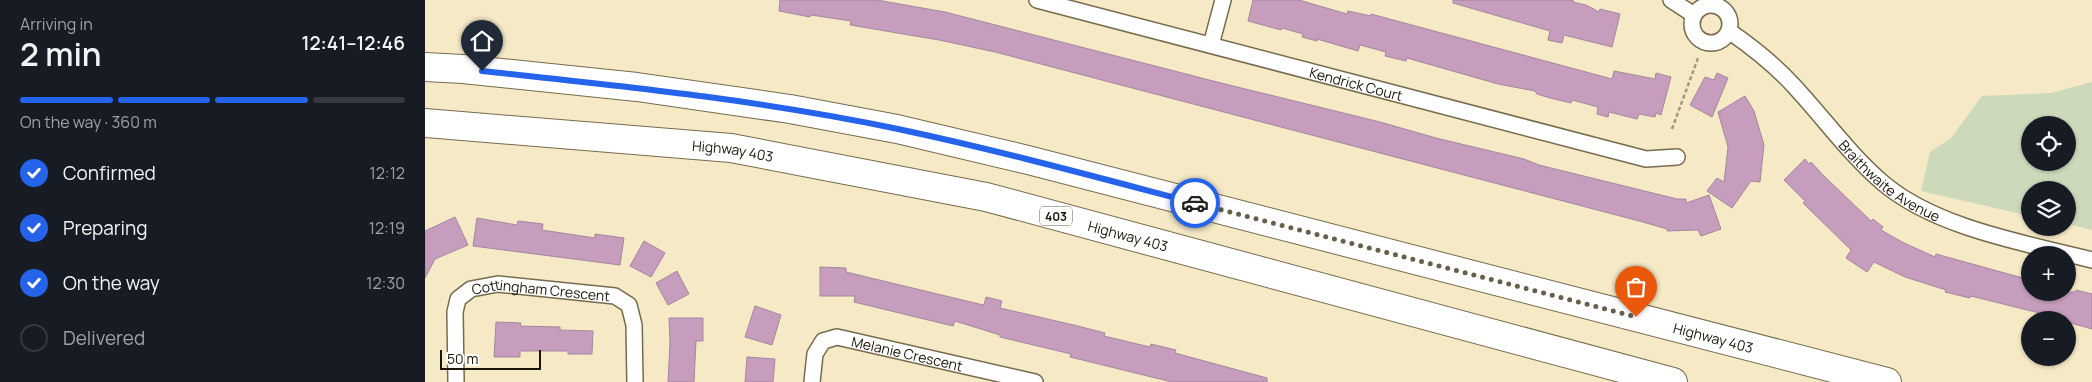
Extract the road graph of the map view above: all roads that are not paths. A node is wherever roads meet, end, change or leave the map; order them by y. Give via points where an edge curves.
1 (1037, 0) edge
2 (1223, 0) edge
3 (1671, 0) edge
4 (1723, 3) edge
5 (1694, 14) junction
6 (1729, 31) junction
7 (1211, 45) junction
8 (425, 67) edge
9 (425, 124) edge
10 (1677, 157) dead end
11 (2092, 260) edge
12 (1017, 380) edge
13 (457, 382) edge
14 (635, 382) edge
15 (812, 382) edge
16 (1035, 382) edge
17 (1673, 382) edge
18 (1887, 382) edge

1 - 7 street, Kendrick Court
2 - 7 street
3 - 5 street
4 - 5 street via 1703,6
4 - 6 street via 1729,16
5 - 6 street via 1693,32 1702,41 1717,42
6 - 11 street, Braithwaite Avenue via 1793,84 1867,169 1903,198 1947,220
7 - 10 street, Kendrick Court via 1646,159
8 - 18 highway, Highway 403 via 637,87 791,109 897,129 1029,160
9 - 17 highway, Highway 403 / 403 via 731,148 987,197
12 - 15 street, Melanie Crescent via 837,337 823,341 815,354
12 - 16 street, Melanie Crescent
13 - 14 street, Cottingham Crescent via 455,312 458,299 471,288 497,284 615,296 629,305 634,325

